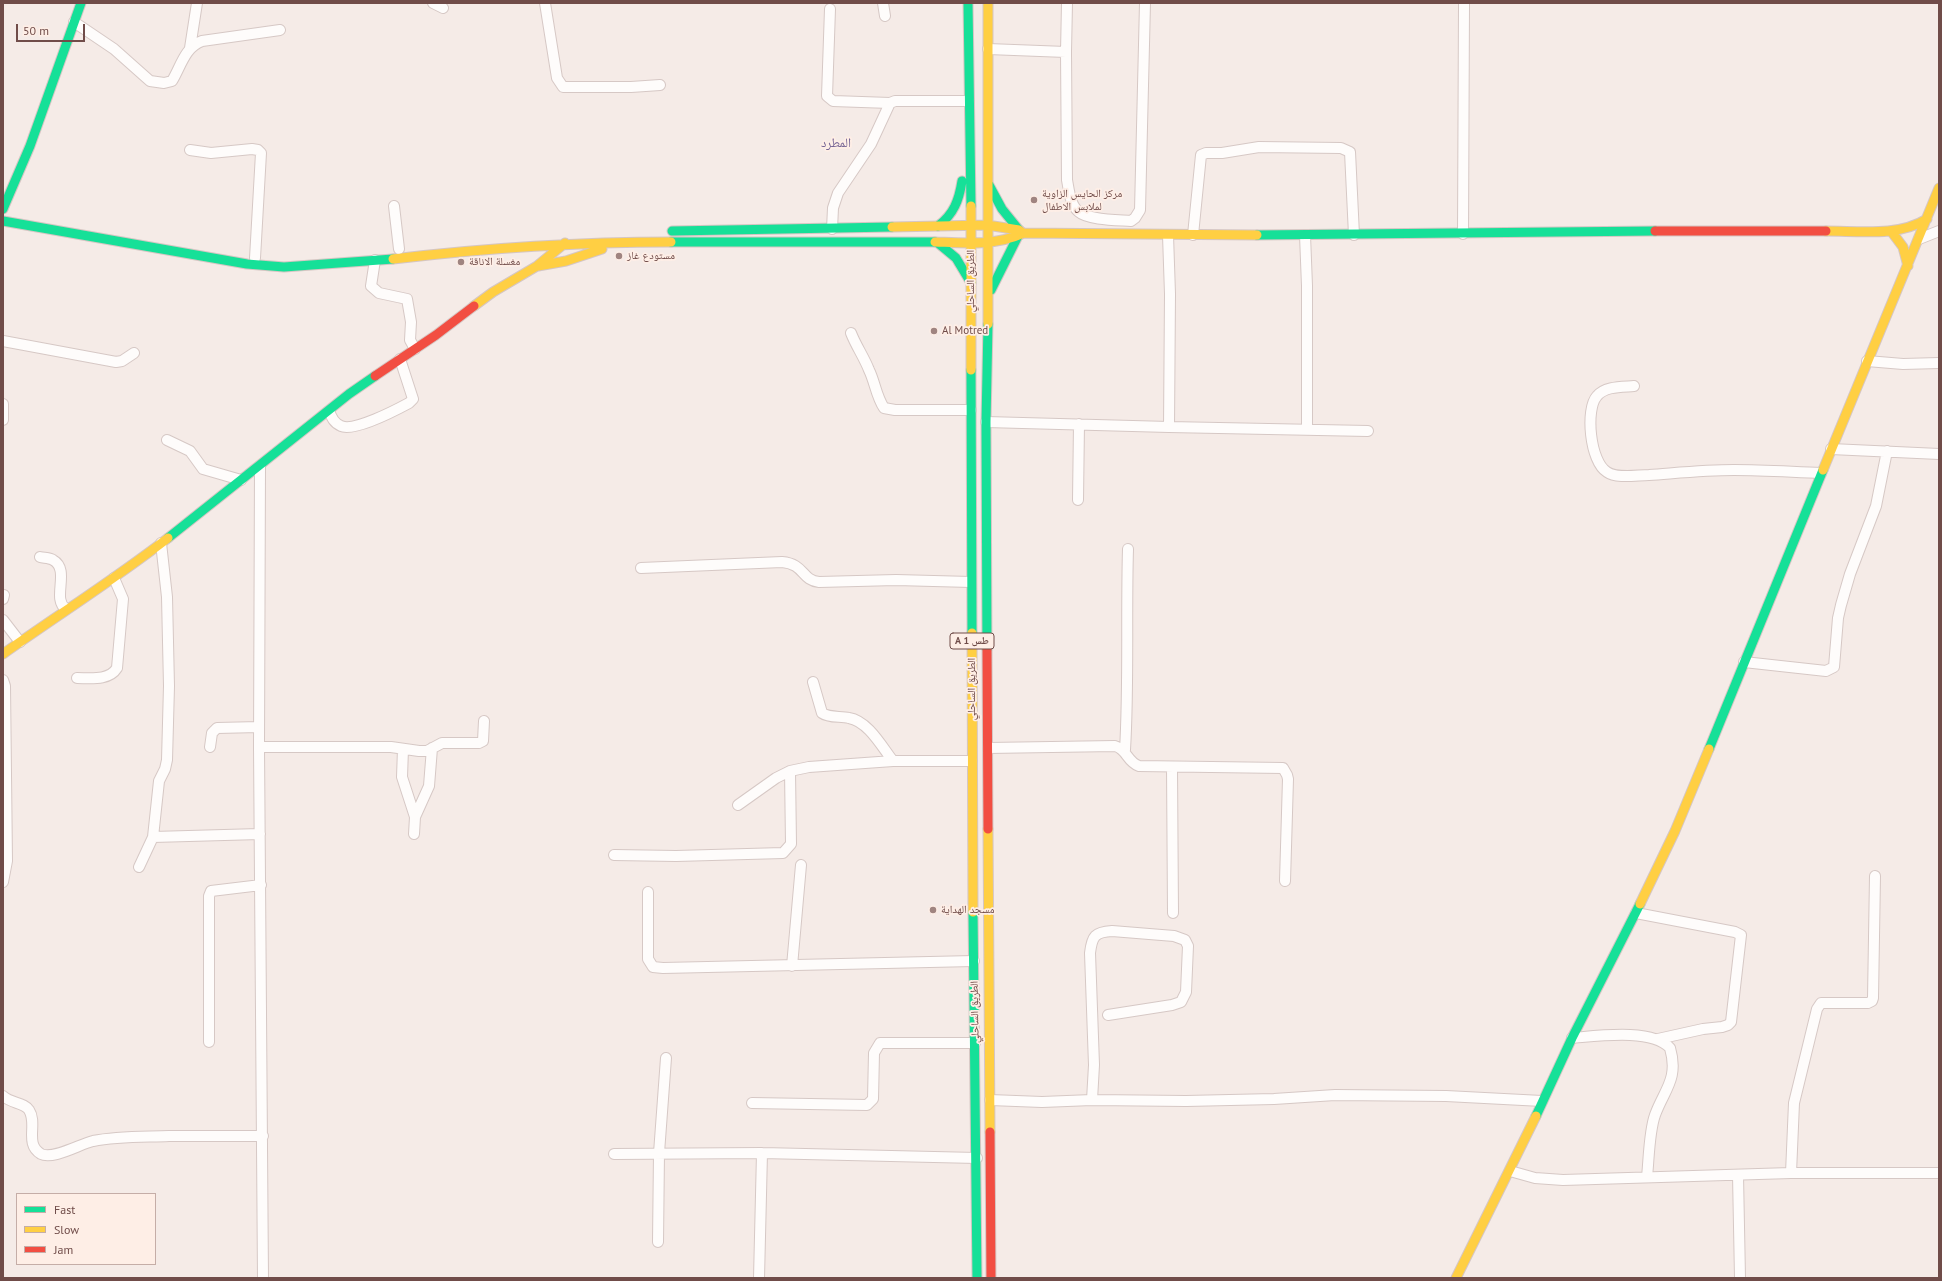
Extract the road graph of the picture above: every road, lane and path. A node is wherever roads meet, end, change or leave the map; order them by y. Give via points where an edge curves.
1 (81, 3) edge
2 (197, 3) edge
3 (433, 3) edge
4 (545, 3) edge
5 (883, 3) edge
6 (968, 3) edge
7 (988, 3) edge
8 (1067, 3) edge
9 (1145, 3) edge
10 (1464, 3) edge
11 (443, 8) dead end
12 (830, 9) dead end
13 (885, 16) dead end
14 (74, 22) junction
15 (280, 30) dead end
16 (190, 48) junction
17 (988, 49) junction
18 (1066, 52) junction
19 (660, 85) dead end
20 (969, 101) junction
21 (890, 103) junction
22 (190, 150) dead end
23 (970, 162) junction
24 (988, 183) junction
25 (1939, 188) edge
26 (394, 206) dead end
27 (8, 212) edge
28 (1927, 220) junction
29 (3, 221) edge
30 (971, 225) junction
31 (987, 225) junction
32 (938, 226) junction
33 (832, 229) junction
34 (1891, 231) junction
35 (1939, 231) edge
36 (662, 232) dead end
37 (1020, 233) junction
38 (1463, 234) junction
39 (556, 235) dead end
40 (1168, 235) junction
41 (1193, 235) junction
42 (1305, 235) junction
43 (1354, 235) junction
44 (1919, 239) junction
45 (618, 242) junction
46 (988, 242) junction
47 (938, 243) junction
48 (971, 243) junction
49 (564, 244) junction
50 (434, 245) dead end
51 (399, 249) junction
52 (214, 256) junction
53 (255, 258) junction
54 (375, 260) junction
55 (537, 266) junction
56 (1908, 266) junction
57 (971, 283) junction
58 (988, 297) junction
59 (851, 333) dead end
60 (3, 341) edge
61 (415, 349) junction
62 (134, 353) dead end
63 (400, 359) junction
64 (1867, 361) junction
65 (1939, 363) edge
66 (1634, 386) dead end
67 (3, 404) edge
68 (971, 410) junction
69 (329, 412) junction
70 (3, 420) edge
71 (986, 422) junction
72 (1079, 424) junction
73 (1169, 427) junction
74 (1307, 429) junction
75 (1368, 431) dead end
76 (167, 440) dead end
77 (1831, 448) junction
78 (1887, 451) junction
79 (1939, 454) edge
80 (260, 466) junction
81 (1822, 473) junction
82 (241, 480) junction
83 (1078, 500) dead end
84 (161, 543) junction
85 (1128, 549) dead end
86 (40, 557) dead end
87 (641, 568) dead end
88 (114, 578) junction
89 (971, 582) junction
90 (66, 609) junction
91 (3, 620) edge
92 (20, 642) junction
93 (3, 654) edge
94 (1744, 662) junction
95 (76, 678) dead end
96 (3, 680) edge
97 (813, 682) dead end
98 (484, 722) dead end
99 (259, 727) junction
100 (210, 747) dead end
101 (259, 747) junction
102 (432, 748) junction
103 (988, 748) junction
104 (404, 749) junction
105 (1125, 750) junction
106 (972, 760) junction
107 (893, 761) junction
108 (1172, 767) junction
109 (790, 771) junction
110 (738, 805) dead end
111 (415, 817) junction
112 (260, 834) junction
113 (414, 834) dead end
114 (153, 837) junction
115 (614, 855) dead end
116 (800, 865) dead end
117 (139, 867) dead end
118 (1875, 876) dead end
119 (1285, 881) dead end
120 (3, 882) edge
121 (261, 885) junction
122 (648, 892) dead end
123 (1172, 913) dead end
124 (1636, 913) junction
125 (974, 961) junction
126 (792, 966) junction
127 (1108, 1015) dead end
128 (1572, 1038) junction
129 (1658, 1039) junction
130 (209, 1042) dead end
131 (975, 1043) junction
132 (666, 1058) dead end
133 (3, 1096) edge
134 (990, 1100) junction
135 (1092, 1100) junction
136 (1542, 1101) junction
137 (752, 1103) dead end
138 (263, 1136) junction
139 (659, 1153) junction
140 (762, 1153) junction
141 (614, 1154) dead end
142 (977, 1158) junction
143 (1510, 1171) junction
144 (1791, 1173) junction
145 (1939, 1173) edge
146 (1738, 1175) junction
147 (1647, 1177) junction
148 (658, 1242) dead end
149 (263, 1278) edge
150 (759, 1278) edge
151 (978, 1278) edge
152 (991, 1278) edge
153 (1456, 1278) edge
154 (1740, 1278) edge

1 - 14 main road
2 - 16 street
3 - 11 street
4 - 19 street via 557,78 563,87
5 - 13 street
6 - 20 main road, الطريق الساحلي / A 1 طس
7 - 17 main road, الطريق الساحلي / A 1 طس
8 - 18 street
9 - 18 street via 1140,210 1131,221 1095,217 1079,212 1070,198 1067,166
10 - 38 street
12 - 21 street via 827,96 833,101
14 - 16 street via 108,44 146,78 157,83 172,80
14 - 27 main road
15 - 16 street via 202,41
17 - 18 street
17 - 24 main road, الطريق الساحلي / A 1 طس
20 - 21 street
20 - 23 main road, الطريق الساحلي / A 1 طس
21 - 33 street via 871,144 838,193 833,208
22 - 53 street via 211,153 252,149 261,153
23 - 30 main road, الطريق الساحلي / A 1 طس
23 - 32 main road via 965,170 954,213
24 - 31 main road, الطريق الساحلي / A 1 طس
24 - 37 main road via 1002,209
25 - 28 main road
26 - 51 street
27 - 52 main road
28 - 34 main road via 1916,226
28 - 44 main road
29 - 52 main road
30 - 31 main road
30 - 32 main road
30 - 48 main road, الطريق الساحلي / A 1 طس
31 - 37 main road
31 - 46 main road, الطريق الساحلي / A 1 طس
32 - 33 main road
33 - 36 main road
34 - 38 main road
34 - 56 main road via 1902,242
35 - 44 street
37 - 40 main road
37 - 46 main road
37 - 58 main road
38 - 43 main road
39 - 49 main road via 570,235
40 - 41 main road
40 - 73 street
41 - 42 main road
41 - 43 street via 1202,155 1271,147 1341,148 1350,152
42 - 43 main road
42 - 74 street
44 - 56 main road
45 - 47 main road
45 - 49 main road
45 - 55 main road via 566,261
46 - 48 main road
46 - 58 main road, الطريق الساحلي / A 1 طس
47 - 48 main road
47 - 57 main road via 956,258
48 - 57 main road, الطريق الساحلي / A 1 طس
49 - 54 main road
49 - 55 main road
50 - 51 main road
51 - 53 main road via 299,259
52 - 53 main road
52 - 54 main road via 247,264 300,267
54 - 61 street via 371,286 379,294 407,299 411,322 410,340
55 - 61 main road via 493,292
56 - 64 main road
57 - 68 main road, الطريق الساحلي / A 1 طس
58 - 71 main road, الطريق الساحلي / A 1 طس
59 - 68 street via 884,408
60 - 62 street via 116,362
61 - 63 main road
63 - 69 main road via 349,394
63 - 69 street via 413,399 410,403 359,425 342,427 334,422
64 - 65 street
64 - 77 main road
66 - 81 street via 1614,388 1594,399 1591,436 1593,449 1598,463 1607,472 1618,475 1733,470
67 - 70 street
68 - 89 main road, الطريق الساحلي / A 1 طس
69 - 80 main road
71 - 72 street
71 - 103 main road, الطريق الساحلي / A 1 طس
72 - 73 street
72 - 83 street
73 - 74 street
74 - 75 street
76 - 82 street via 190,451 203,469
77 - 78 street
77 - 81 main road
78 - 79 street
78 - 94 street via 1876,506 1850,574 1840,611 1834,667 1826,671
80 - 82 main road
80 - 99 street
81 - 94 main road
82 - 84 main road
84 - 88 main road
84 - 114 street via 167,597 167,760 159,781
85 - 105 street
86 - 90 street via 53,560 58,566 60,602
87 - 89 street via 782,562 795,565 812,581 819,582
88 - 90 main road
88 - 95 street via 123,599 117,668 112,675 104,678
89 - 106 main road, الطريق الساحلي / A 1 طس
90 - 92 main road
91 - 92 street
92 - 93 main road
94 - 124 main road via 1675,831
96 - 120 street via 7,861
97 - 107 street via 822,713 861,722
98 - 102 street via 485,736 479,743 442,743
99 - 100 street via 217,728 212,733
99 - 101 street
101 - 104 street
101 - 112 street
102 - 104 street via 419,752
102 - 111 street via 429,786
103 - 105 street via 1115,746
103 - 134 main road, الطريق الساحلي / A 1 طس
104 - 111 street via 402,777
105 - 108 street via 1130,760 1139,766
106 - 107 street
106 - 125 main road, الطريق الساحلي / A 1 طس
107 - 109 street via 809,767
108 - 119 street via 1278,767 1286,771 1288,779
108 - 123 street
109 - 110 street
109 - 115 street via 791,844 783,853
111 - 113 street
112 - 114 street
112 - 121 street
114 - 117 street
116 - 126 street
118 - 144 street via 1873,998 1868,1003 1821,1003 1817,1008 1794,1103
121 - 130 street via 211,891 209,896
121 - 138 street
122 - 126 street via 648,959 654,967
124 - 128 main road
124 - 129 street via 1741,935 1731,1022 1722,1027
125 - 126 street
125 - 131 main road, الطريق الساحلي / A 1 طس
127 - 135 street via 1181,1002 1186,992 1188,946 1185,940 1174,936 1112,931 1096,934 1090,953 1094,1065
128 - 129 street via 1626,1035
128 - 136 main road
129 - 147 street via 1670,1048 1673,1064 1668,1089 1655,1115
131 - 137 street via 880,1044 874,1052 873,1099 867,1105
131 - 142 main road, الطريق الساحلي / A 1 طس
132 - 139 street
133 - 138 street via 29,1109 32,1143 43,1155 54,1155 94,1141 136,1137
134 - 135 street
134 - 152 main road, الطريق الساحلي / A 1 طس
135 - 136 street via 1186,1101 1335,1095 1446,1096
136 - 143 main road
138 - 149 street
139 - 140 street
139 - 141 street
139 - 148 street
140 - 142 street
140 - 150 street
142 - 151 main road, الطريق الساحلي / A 1 طس
143 - 147 street via 1535,1178 1563,1180
143 - 153 main road
144 - 145 street
144 - 146 street
146 - 147 street
146 - 154 street

